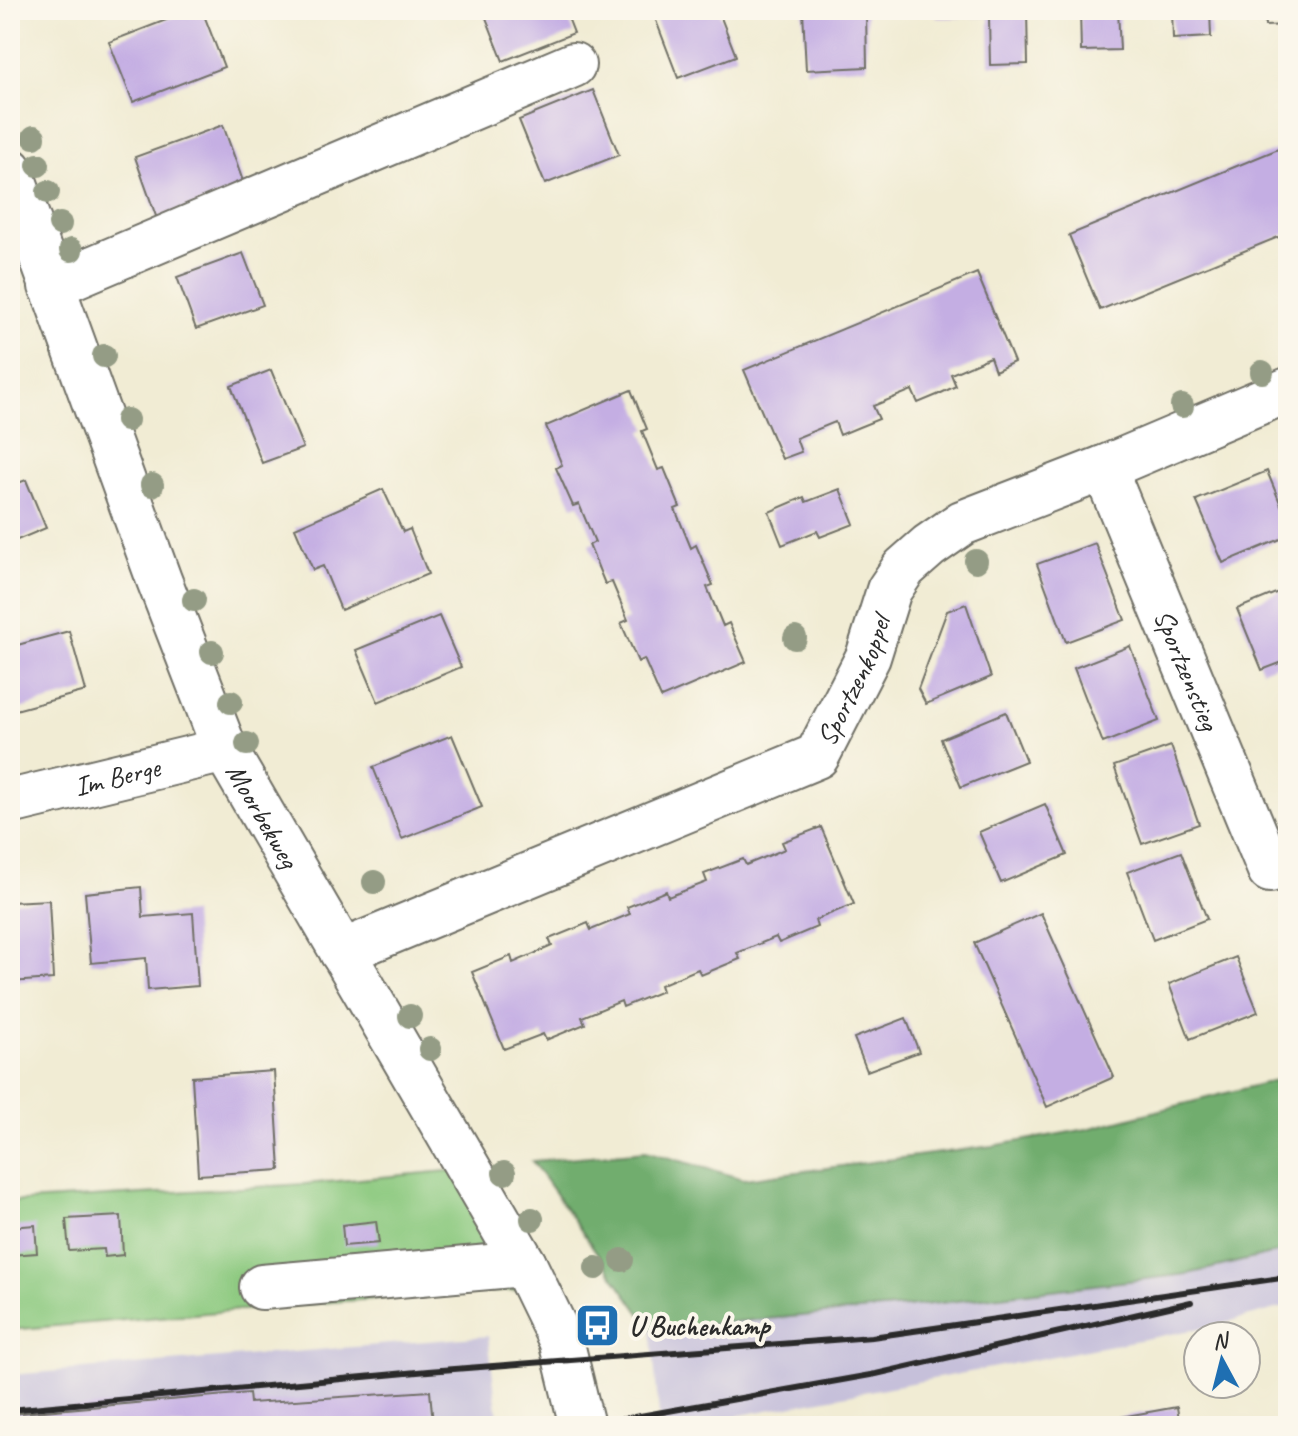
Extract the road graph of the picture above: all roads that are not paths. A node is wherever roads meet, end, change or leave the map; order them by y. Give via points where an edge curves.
1 (573, 65) dead end
2 (10, 170) edge
3 (51, 286) junction
4 (1288, 390) edge
5 (1104, 468) junction
6 (225, 750) junction
7 (10, 802) edge
8 (1270, 870) dead end
9 (342, 952) junction
10 (524, 1264) junction
11 (262, 1287) dead end
12 (582, 1426) edge

1 - 3 street
2 - 3 street, Moorbekweg
3 - 6 street, Moorbekweg
4 - 5 street, Sportzenkoppel
5 - 8 street, Sportzenstieg
5 - 9 street, Sportzenkoppel via 962,523 904,568 889,590 868,657 817,756
6 - 7 street, Im Berge
6 - 9 street, Moorbekweg
9 - 10 street, Moorbekweg
10 - 11 street
10 - 12 street, Moorbekweg via 561,1340

